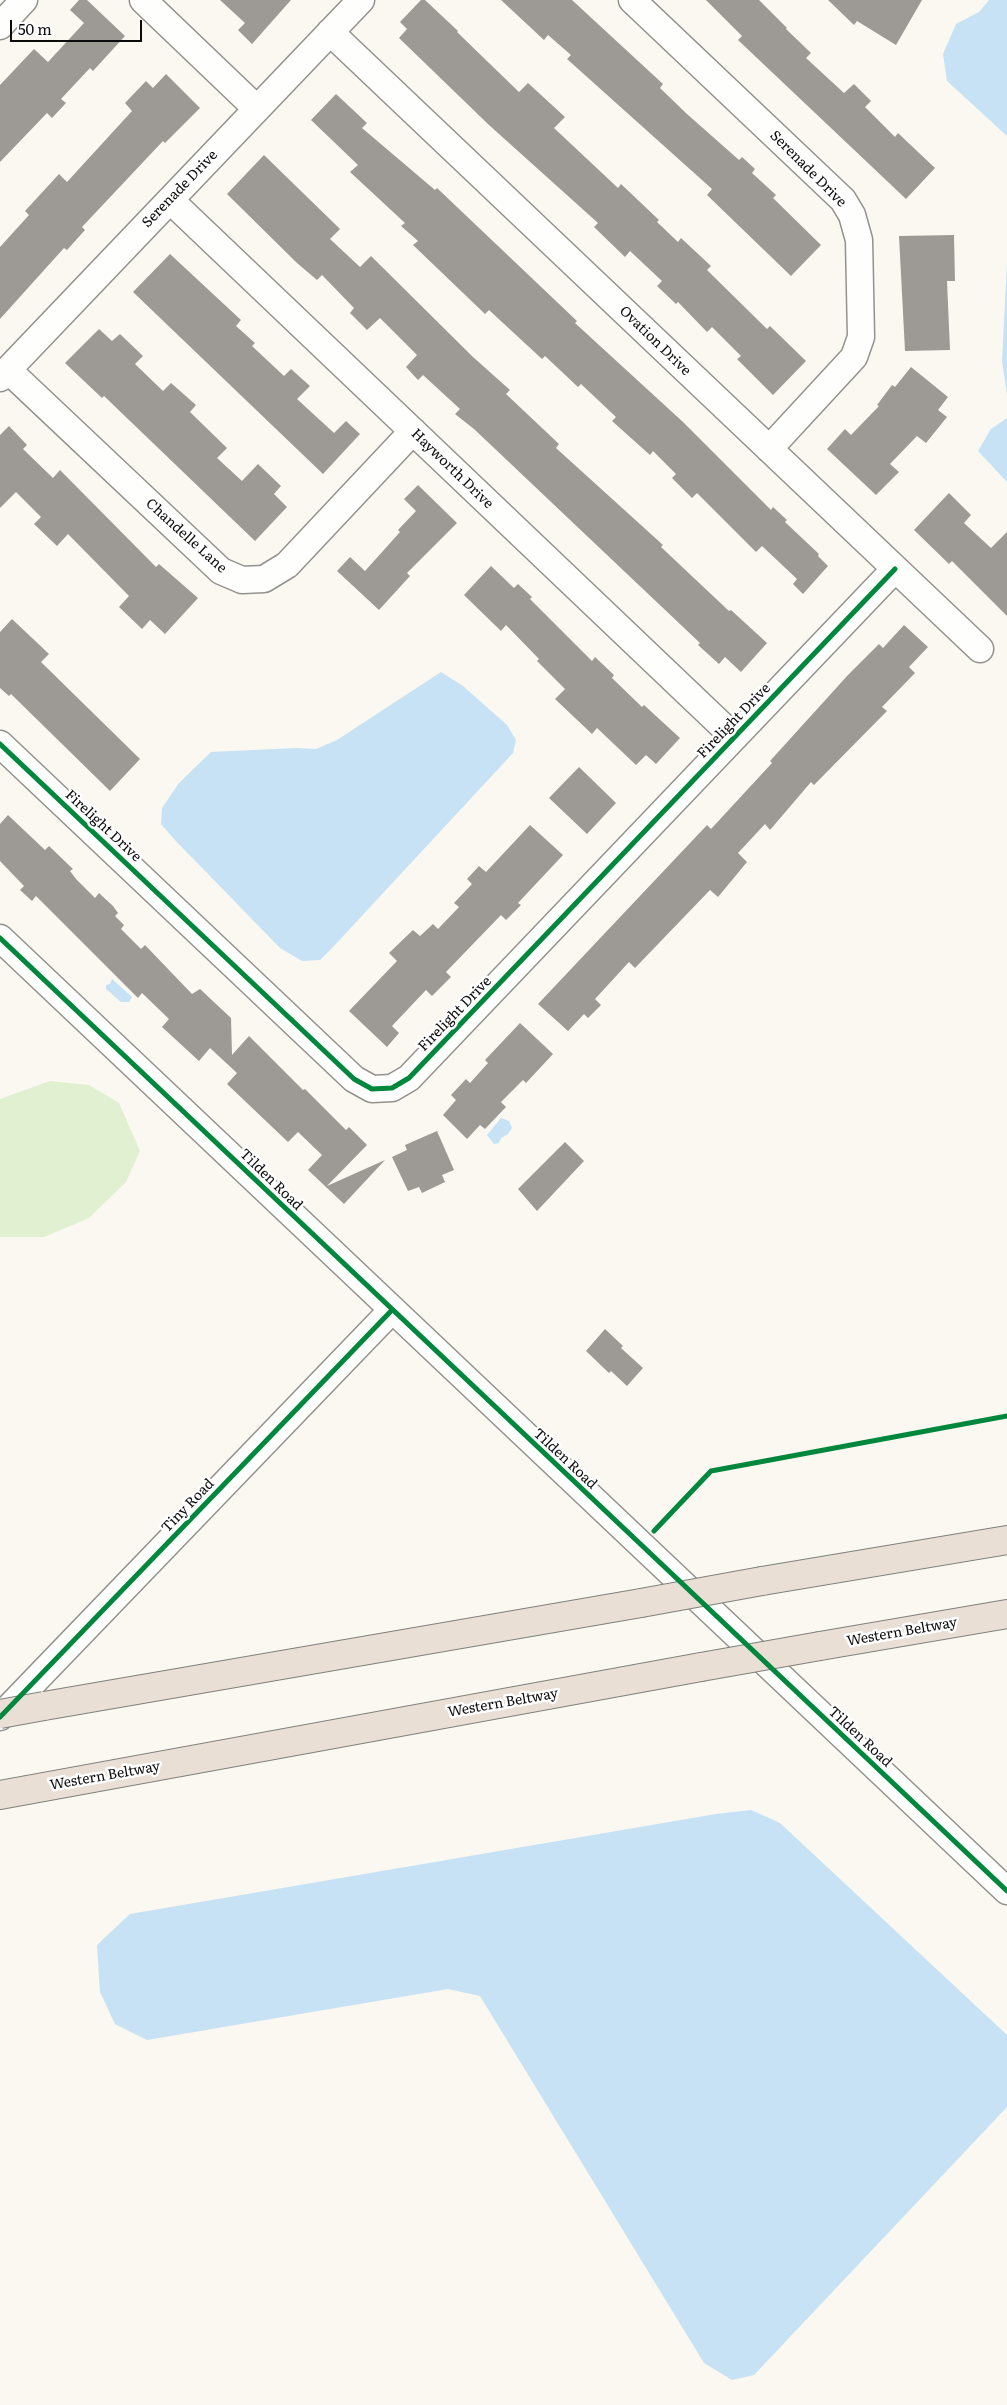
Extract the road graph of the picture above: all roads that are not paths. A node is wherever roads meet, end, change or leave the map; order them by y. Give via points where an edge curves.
1 (24, 0) edge
2 (142, 0) edge
3 (361, 0) edge
4 (632, 0) edge
5 (0, 26) edge
6 (330, 32) junction
7 (256, 109) junction
8 (170, 200) junction
9 (4, 374) edge
10 (413, 431) junction
11 (769, 449) junction
12 (895, 569) junction
13 (980, 649) dead end
14 (734, 737) junction
15 (0, 744) edge
16 (0, 938) edge
17 (392, 1310) junction
18 (1007, 1540) edge
19 (1007, 1614) edge
20 (0, 1716) edge
21 (0, 1795) edge
22 (1007, 1892) edge

1 - 5 street
2 - 7 street
3 - 6 street, Serenade Drive
4 - 11 street, Serenade Drive via 843,200 852,215 859,240 861,327 854,357
6 - 7 street, Serenade Drive
6 - 11 street, Ovation Drive
7 - 8 street, Serenade Drive
8 - 9 street, Serenade Drive
8 - 10 street, Hayworth Drive
9 - 10 street, Chandelle Lane via 221,571 242,580 264,579 288,565
10 - 14 street, Hayworth Drive
11 - 12 street, Ovation Drive
12 - 13 street, Ovation Drive
12 - 14 street, Firelight Drive
14 - 15 street, Firelight Drive via 410,1078 392,1088 372,1088 354,1079
16 - 17 street, Tilden Road
17 - 20 street, Tiny Road
17 - 22 street, Tilden Road
18 - 20 highway, bridge
19 - 21 highway, Western Beltway, bridge via 701,1666

